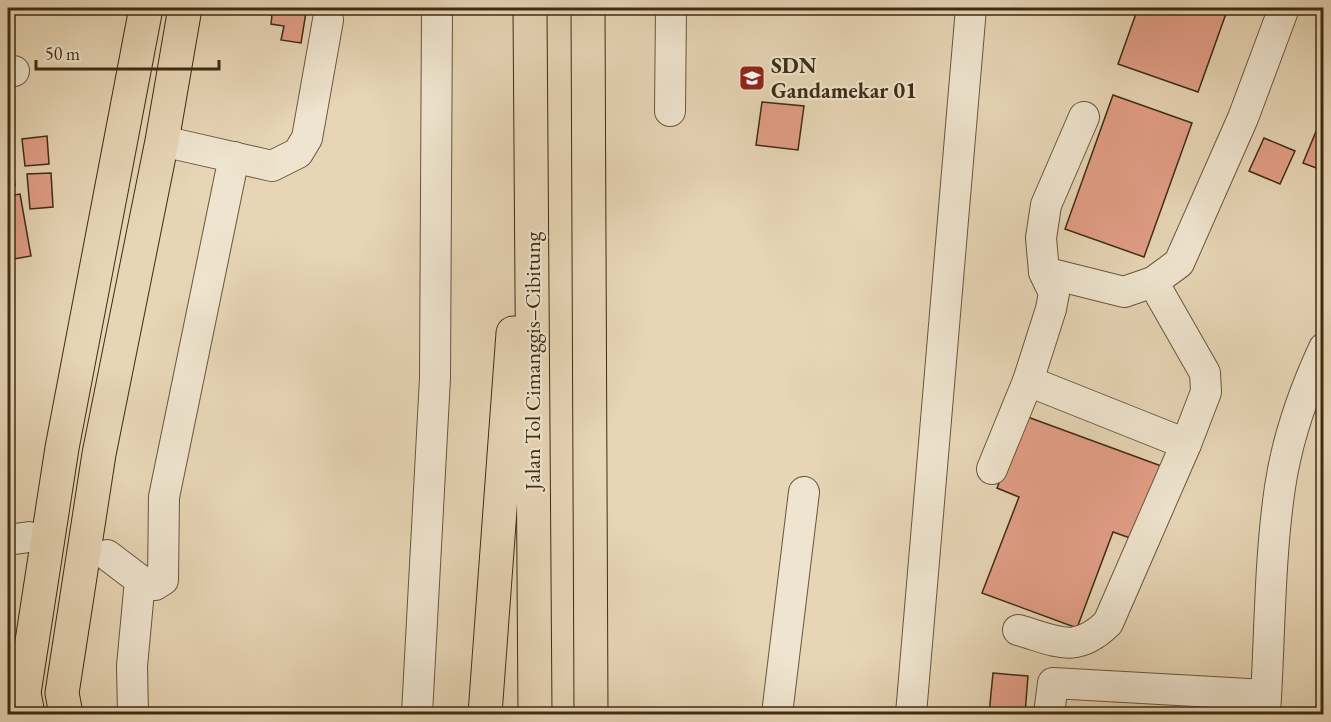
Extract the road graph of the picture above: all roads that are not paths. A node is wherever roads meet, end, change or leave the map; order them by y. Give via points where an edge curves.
1 (146, 8) edge
2 (185, 8) edge
3 (437, 8) edge
4 (530, 8) edge
5 (588, 8) edge
6 (671, 8) edge
7 (971, 8) edge
8 (1284, 8) edge
9 (328, 21) dead end
10 (531, 77) junction
11 (670, 111) dead end
12 (1084, 117) dead end
13 (162, 141) junction
14 (234, 157) junction
15 (1044, 272) junction
16 (1153, 282) junction
17 (1323, 348) edge
18 (1028, 381) junction
19 (1186, 444) junction
20 (992, 469) dead end
21 (804, 492) dead end
22 (107, 555) dead end
23 (140, 580) junction
24 (1018, 630) dead end
25 (1266, 705) edge
26 (28, 714) edge
27 (66, 714) edge
28 (133, 714) edge
29 (417, 714) edge
30 (484, 714) edge
31 (535, 714) edge
32 (591, 714) edge
33 (777, 714) edge
34 (911, 714) edge
35 (1049, 714) edge

1 - 26 highway via 62,448 24,693
2 - 13 highway
3 - 29 street via 435,378
4 - 10 highway, Jalan Tol Cimanggis–Cibitung
5 - 32 highway
6 - 11 street
7 - 34 street
8 - 16 street via 1243,118 1179,263
9 - 14 street via 307,138 298,153 272,166
10 - 30 highway
10 - 31 highway, Jalan Tol Cimanggis–Cibitung
12 - 15 street via 1046,206 1041,238
13 - 14 street
13 - 27 highway via 99,454 62,693
14 - 23 street via 164,497 163,580 155,585
15 - 16 street via 1124,292
15 - 18 street via 1054,293
16 - 19 street via 1205,373 1206,392
17 - 25 street via 1306,387 1280,485 1271,571
18 - 19 street
18 - 20 street
19 - 24 street via 1108,623 1094,637 1070,645
21 - 33 street
22 - 23 street
23 - 28 street via 132,666
25 - 35 street via 1053,683

